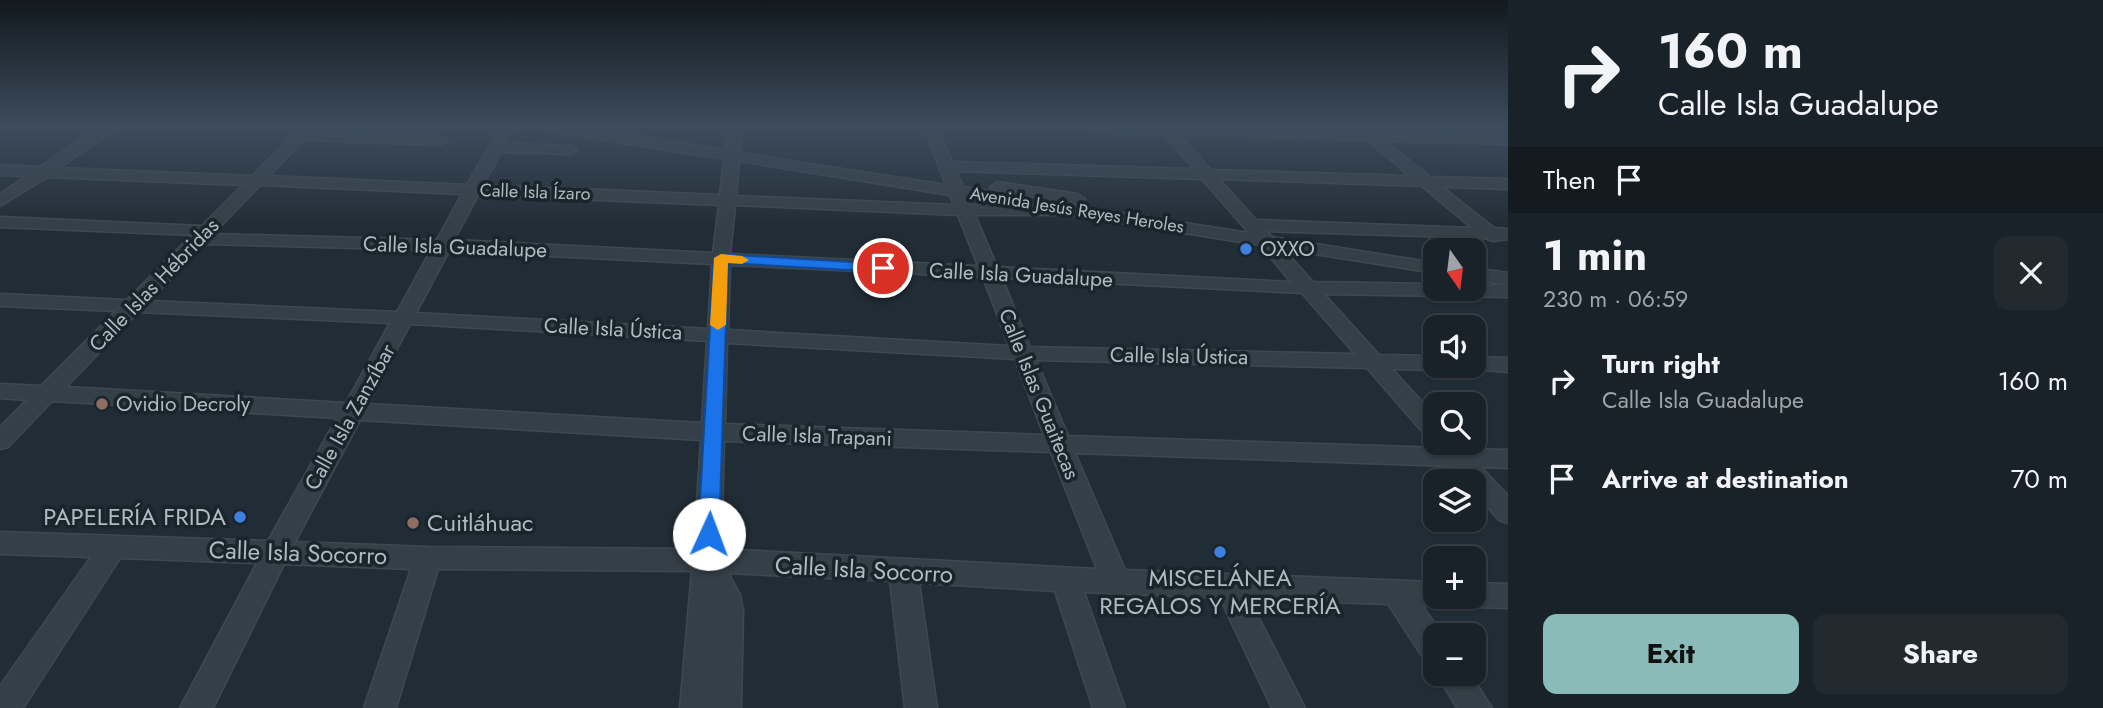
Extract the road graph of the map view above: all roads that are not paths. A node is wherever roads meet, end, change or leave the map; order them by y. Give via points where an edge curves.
1 (59, 161) edge
2 (276, 161) edge
3 (488, 161) edge
4 (732, 161) edge
5 (843, 161) edge
6 (945, 161) edge
7 (1194, 161) edge
8 (1401, 161) edge
9 (0, 170) edge
10 (43, 172) junction
11 (1207, 176) junction
12 (952, 178) junction
13 (256, 181) junction
14 (1425, 181) junction
15 (1508, 184) edge
16 (472, 189) junction
17 (728, 200) junction
18 (0, 201) edge
19 (965, 210) junction
20 (1070, 210) junction
21 (0, 222) edge
22 (1251, 225) junction
23 (1490, 234) junction
24 (1508, 234) edge
25 (203, 235) junction
26 (1265, 241) junction
27 (441, 246) junction
28 (1508, 249) edge
29 (1423, 252) edge
30 (721, 258) junction
31 (1486, 262) edge
32 (1508, 265) edge
33 (1423, 266) edge
34 (991, 274) junction
35 (1486, 276) edge
36 (1508, 279) edge
37 (1308, 288) junction
38 (1508, 291) edge
39 (0, 300) edge
40 (134, 307) junction
41 (405, 318) junction
42 (718, 335) junction
43 (1023, 353) junction
44 (1372, 361) junction
45 (1423, 362) edge
46 (1486, 364) edge
47 (1508, 365) edge
48 (0, 391) edge
49 (47, 394) junction
50 (353, 411) junction
51 (1423, 418) edge
52 (713, 432) junction
53 (0, 441) edge
54 (1060, 446) junction
55 (1423, 450) edge
56 (1456, 455) edge
57 (1483, 455) edge
58 (1508, 459) edge
59 (1508, 513) edge
60 (0, 543) edge
61 (113, 547) junction
62 (276, 552) junction
63 (428, 558) junction
64 (707, 560) junction
65 (903, 572) junction
66 (1066, 580) junction
67 (1116, 582) junction
68 (1228, 586) junction
69 (1396, 592) junction
70 (1423, 593) edge
71 (1486, 595) edge
72 (1508, 596) edge
73 (1423, 631) edge
74 (1460, 686) edge
75 (4, 708) edge
76 (196, 708) edge
77 (380, 708) edge
78 (696, 708) edge
79 (725, 708) edge
80 (921, 708) edge
81 (1109, 708) edge
82 (1289, 708) edge
83 (1476, 708) edge

1 - 10 street
2 - 13 street, Calle Islas Hébridas
3 - 16 street, Calle Isla Zanzíbar
4 - 17 street
5 - 12 street, Avenida Jesús Reyes Heroles
6 - 12 street, Calle Islas Guaitecas
7 - 11 street
8 - 14 street
9 - 10 street, Calle Isla Ízaro
10 - 13 street, Calle Isla Ízaro
10 - 18 street
11 - 12 street
11 - 14 street
11 - 22 street
12 - 19 street, Calle Islas Guaitecas
12 - 20 street, Avenida Jesús Reyes Heroles
12 - 22 street, Avenida Jesús Reyes Heroles
13 - 16 street, Calle Isla Ízaro
13 - 25 street, Calle Islas Hébridas
14 - 15 street
14 - 23 street
16 - 17 street, Calle Isla Ízaro
16 - 27 street, Calle Isla Zanzíbar
17 - 19 street, Calle Isla Ízaro
17 - 30 street
19 - 20 street, Calle Isla Ízaro
19 - 34 street, Calle Islas Guaitecas
20 - 26 street, Avenida Jesús Reyes Heroles
21 - 25 street, Calle Isla Guadalupe
22 - 23 street
22 - 26 street
22 - 29 street, Avenida Jesús Reyes Heroles
23 - 24 street
23 - 28 street
25 - 27 street, Calle Isla Guadalupe
25 - 40 street, Calle Islas Hébridas
26 - 33 street, Avenida Jesús Reyes Heroles
26 - 37 street
27 - 30 street, Calle Isla Guadalupe
27 - 41 street, Calle Isla Zanzíbar
30 - 34 street, Calle Isla Guadalupe
30 - 42 street
31 - 32 street
34 - 37 street, Calle Isla Guadalupe
34 - 43 street, Calle Islas Guaitecas
35 - 36 street
37 - 38 street, Calle Isla Guadalupe
37 - 44 street
39 - 40 street, Calle Isla Ústica
40 - 41 street, Calle Isla Ústica
40 - 49 street, Calle Islas Hébridas
41 - 42 street, Calle Isla Ústica
41 - 50 street, Calle Isla Zanzíbar
42 - 43 street, Calle Isla Ústica
42 - 52 street
43 - 44 street, Calle Isla Ústica
43 - 54 street, Calle Islas Guaitecas
44 - 45 street, Calle Isla Ústica
44 - 51 street
46 - 47 street
48 - 49 street, Calle Isla Trapani
49 - 50 street, Calle Isla Trapani
49 - 53 street, Calle Islas Hébridas
50 - 52 street, Calle Isla Trapani
50 - 62 street, Calle Isla Zanzíbar
52 - 54 street, Calle Isla Trapani
52 - 64 street
54 - 55 street, Calle Isla Trapani
54 - 67 street, Calle Islas Guaitecas
56 - 59 street
57 - 58 street, Calle Isla Trapani
60 - 61 street, Calle Isla Socorro
61 - 62 street, Calle Isla Socorro
61 - 75 street
62 - 63 street, Calle Isla Socorro
62 - 76 street, Calle Isla Zanzíbar
63 - 64 street, Calle Isla Socorro
63 - 77 street
64 - 65 street, Calle Isla Socorro
64 - 78 street
64 - 79 street via 726,595 728,611
65 - 66 street, Calle Isla Socorro
65 - 80 street
66 - 67 street, Calle Isla Socorro
66 - 81 street
67 - 68 street, Calle Isla Socorro
68 - 69 street, Calle Isla Socorro
68 - 82 street
69 - 70 street, Calle Isla Socorro
69 - 73 street
71 - 72 street
74 - 83 street

